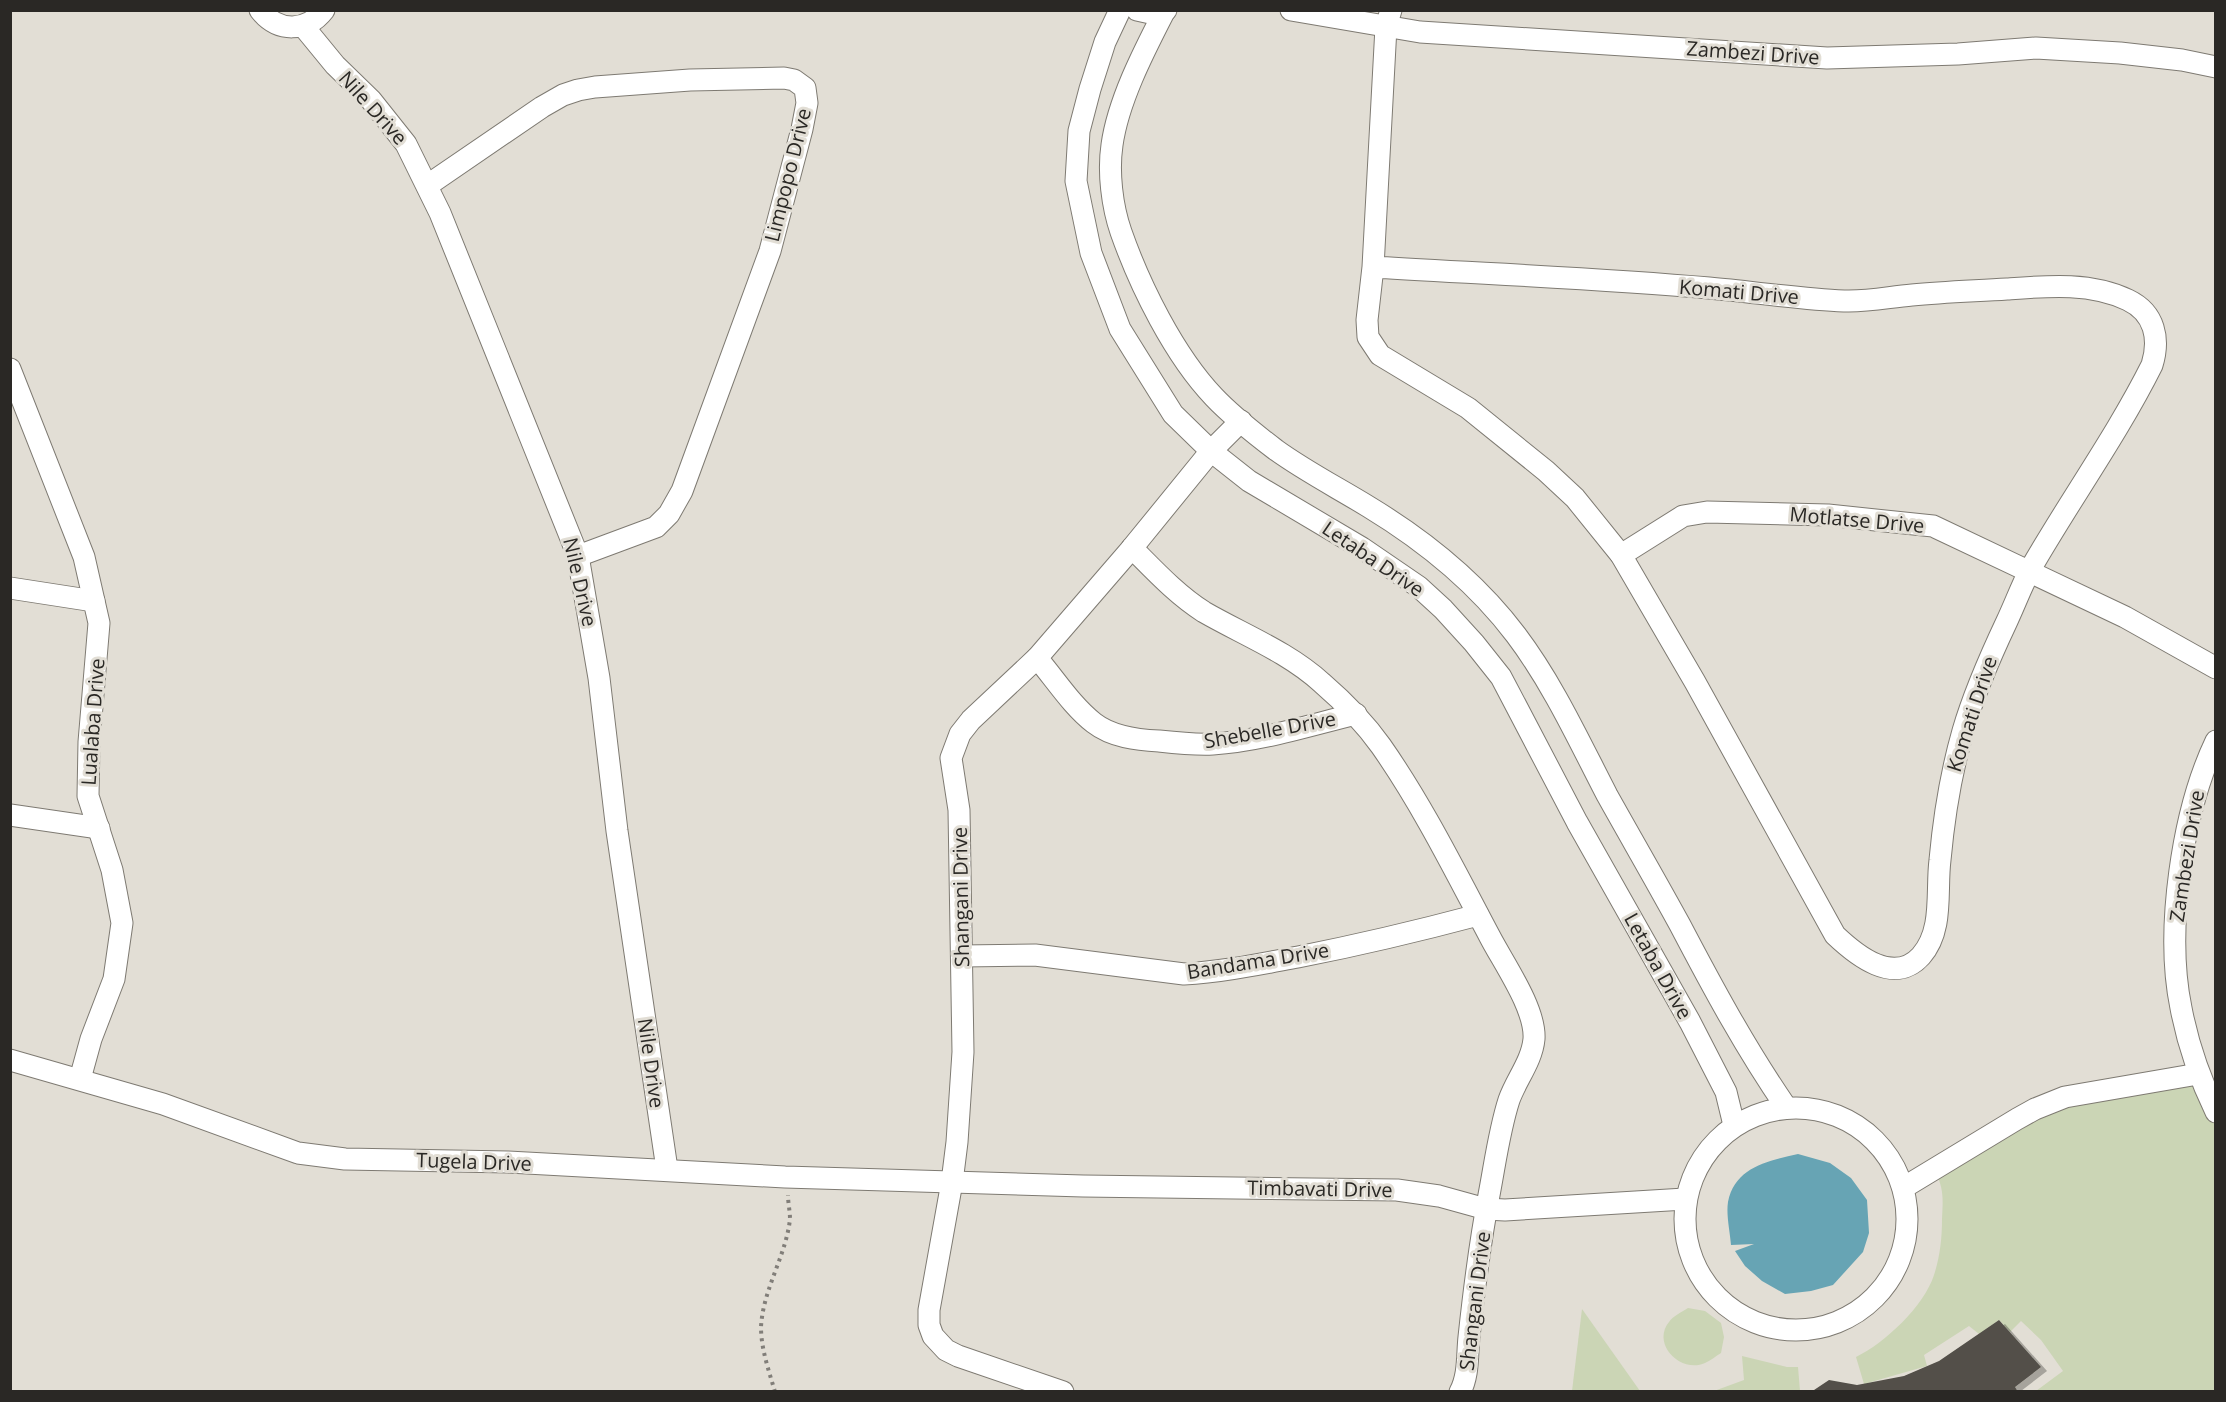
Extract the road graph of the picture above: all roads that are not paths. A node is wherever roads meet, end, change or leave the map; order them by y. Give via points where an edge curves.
1 (260, 10) edge
2 (324, 10) edge
3 (1120, 10) edge
4 (1137, 10) edge
5 (1291, 10) edge
6 (1165, 11) edge
7 (1388, 19) edge
8 (303, 26) junction
9 (2216, 67) edge
10 (428, 185) junction
11 (1373, 267) junction
12 (10, 369) edge
13 (1241, 421) junction
14 (1211, 451) junction
15 (1132, 548) junction
16 (1621, 555) junction
17 (578, 556) junction
18 (2030, 571) junction
19 (10, 588) edge
20 (94, 601) junction
21 (1037, 658) junction
22 (2216, 668) edge
23 (1356, 714) junction
24 (2216, 741) edge
25 (10, 814) edge
26 (99, 828) junction
27 (1478, 915) junction
28 (962, 956) junction
29 (10, 1060) edge
30 (2198, 1074) junction
31 (80, 1079) junction
32 (1786, 1107) junction
33 (2216, 1112) edge
34 (1734, 1125) junction
35 (666, 1169) junction
36 (952, 1182) junction
37 (1903, 1188) junction
38 (1685, 1199) junction
39 (1486, 1209) junction
40 (1063, 1392) edge
41 (1460, 1392) edge

1 - 8 street via 277,25
2 - 8 street via 315,21
3 - 14 street, Letaba Drive via 1105,42 1079,131 1076,181 1091,253 1120,329 1173,414
4 - 6 street via 1146,14
5 - 7 street, Zambezi Drive
6 - 13 street, Letaba Drive via 1117,122 1112,146 1112,191 1120,230 1161,321 1214,398
7 - 9 street, Zambezi Drive via 1420,32 1827,58 2036,48 2120,53
7 - 11 street, Komati Drive
8 - 10 street, Nile Drive via 393,125
10 - 17 street, Nile Drive
10 - 17 street, Limpopo Drive via 542,108 578,90 690,80 784,78 805,87 807,103 802,129 770,251 682,491 656,527
11 - 16 street, Komati Drive via 1367,320 1368,337 1374,348 1390,363 1468,408 1546,471 1575,498
11 - 18 street, Komati Drive via 1697,287 1844,301 2057,286 2093,289 2128,300 2147,315 2153,326 2156,346 2152,365
12 - 20 street, Lualaba Drive via 84,557
13 - 14 street, Shangani Drive
13 - 32 street, Letaba Drive via 1278,451 1428,545 1483,595 1508,624 1565,716 1712,988
14 - 15 street, Shangani Drive
14 - 34 street, Letaba Drive via 1250,481 1419,587 1501,677 1576,822 1690,1022 1726,1092
15 - 21 street, Shangani Drive
15 - 23 street, Shangani Drive via 1186,599 1299,665
16 - 18 street, Motlatse Drive via 1683,516 1779,513 1933,526
16 - 18 street, Komati Drive via 1835,935 1852,952 1874,965 1890,968 1907,966 1920,957 1933,934 1951,776 1979,682
17 - 35 street, Nile Drive via 599,678
18 - 22 street, Motlatse Drive via 2125,617
19 - 20 street
20 - 26 street, Lualaba Drive via 99,633 88,796
21 - 23 street, Shebelle Drive via 1093,723 1126,737 1214,744
21 - 28 street, Shangani Drive via 971,720 960,734 951,758 959,810
23 - 27 street, Shangani Drive via 1410,791
24 - 30 street, Zambezi Drive via 2193,800 2176,921 2181,1007
25 - 26 street
26 - 31 street, Lualaba Drive via 122,923 114,979
27 - 28 street, Bandama Drive via 1378,941 1205,973 1184,974 1035,955
27 - 39 street, Shangani Drive via 1521,995 1534,1036 1532,1050 1504,1115
28 - 36 street, Shangani Drive via 963,1052
29 - 31 street, Tugela Drive
30 - 33 street, Zambezi Drive
30 - 37 street via 2066,1097 2017,1119
31 - 35 street, Tugela Drive via 311,1156
32 - 34 street via 1759,1113
32 - 37 street via 1811,1108 1858,1127 1878,1143
34 - 38 street via 1711,1145 1694,1170
35 - 36 street, Tugela Drive
36 - 39 street, Timbavati Drive via 1397,1190
36 - 40 street, Shangani Drive via 928,1310 933,1336 958,1356
37 - 38 street via 1908,1227 1892,1275 1875,1299 1841,1322 1802,1331 1762,1326 1726,1307 1700,1277 1685,1239
38 - 39 street, Timbavati Drive
39 - 41 street, Shangani Drive via 1467,1372

